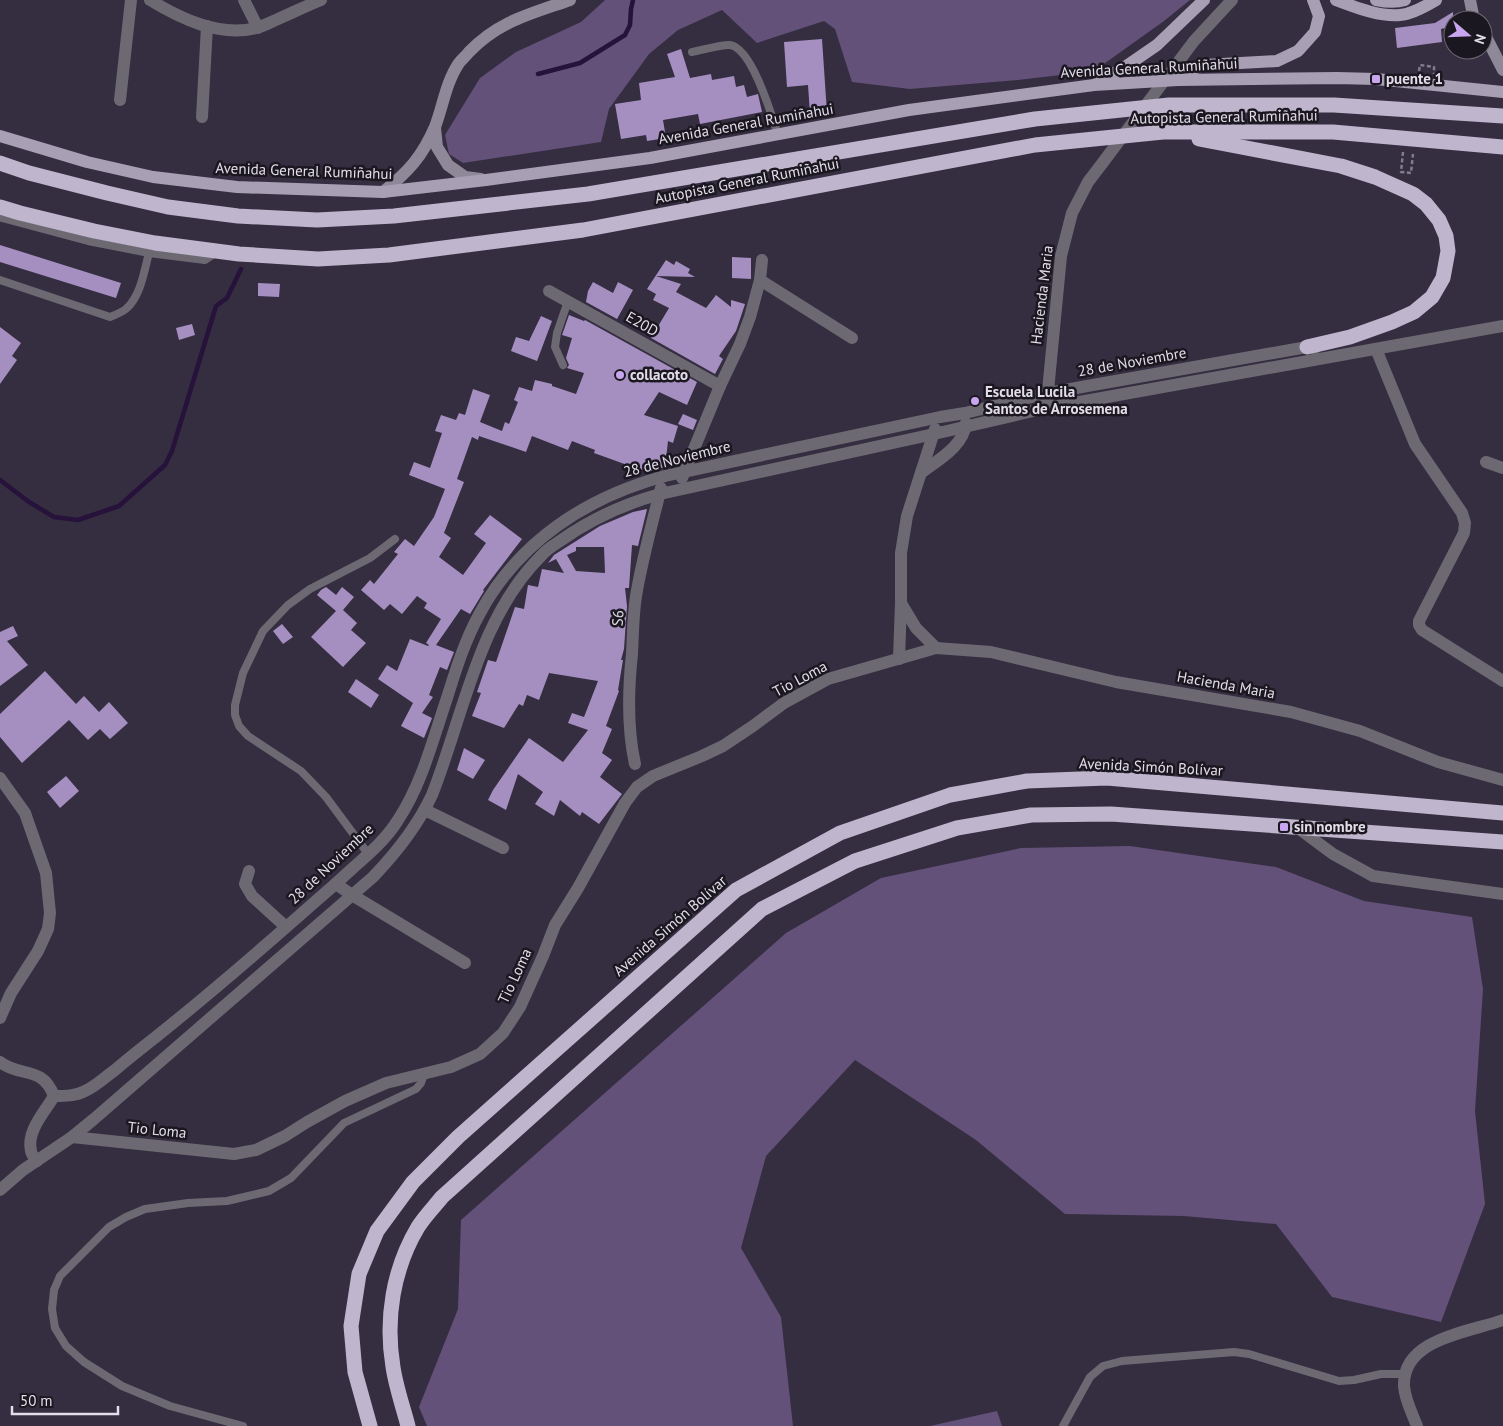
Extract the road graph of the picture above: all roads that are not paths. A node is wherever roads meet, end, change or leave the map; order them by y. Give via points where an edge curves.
1 (131, 0) edge
2 (150, 0) edge
3 (244, 0) edge
4 (321, 0) edge
5 (570, 0) edge
6 (1204, 0) edge
7 (1232, 0) edge
8 (1313, 0) edge
9 (1336, 0) edge
10 (1376, 0) edge
11 (1405, 0) edge
12 (1436, 0) edge
13 (208, 26) junction
14 (258, 28) junction
15 (1493, 50) edge
16 (692, 52) dead end
17 (1503, 70) edge
18 (1178, 80) junction
19 (1094, 85) junction
20 (1503, 92) edge
21 (120, 100) dead end
22 (1503, 116) edge
23 (202, 117) dead end
24 (435, 127) junction
25 (1163, 132) junction
26 (778, 135) junction
27 (0, 136) edge
28 (1503, 147) edge
29 (0, 163) edge
30 (486, 180) junction
31 (384, 192) junction
32 (0, 207) edge
33 (0, 216) edge
34 (218, 251) junction
35 (149, 253) junction
36 (762, 260) dead end
37 (0, 280) edge
38 (760, 280) junction
39 (549, 291) dead end
40 (568, 301) junction
41 (1503, 326) edge
42 (852, 338) dead end
43 (1307, 347) junction
44 (1376, 349) junction
45 (1350, 352) junction
46 (563, 365) dead end
47 (720, 386) junction
48 (1048, 393) junction
49 (1046, 408) junction
50 (965, 413) junction
51 (940, 417) junction
52 (966, 427) junction
53 (934, 434) junction
54 (1486, 462) dead end
55 (1503, 468) edge
56 (684, 472) junction
57 (921, 473) junction
58 (665, 476) junction
59 (678, 491) junction
60 (660, 494) junction
61 (395, 539) dead end
62 (901, 603) junction
63 (936, 648) junction
64 (899, 659) junction
65 (1503, 681) edge
66 (635, 764) dead end
67 (0, 778) edge
68 (1503, 780) edge
69 (425, 810) junction
70 (1503, 813) edge
71 (1298, 828) junction
72 (1503, 842) edge
73 (503, 848) dead end
74 (368, 854) junction
75 (249, 871) dead end
76 (336, 884) junction
77 (1503, 894) edge
78 (352, 896) junction
79 (286, 928) junction
80 (465, 963) dead end
81 (5, 995) edge
82 (200, 1002) junction
83 (212, 1017) junction
84 (0, 1018) edge
85 (0, 1062) edge
86 (424, 1074) junction
87 (54, 1096) junction
88 (72, 1137) junction
89 (37, 1161) junction
90 (0, 1190) edge
91 (1503, 1320) edge
92 (1405, 1374) junction
93 (243, 1426) edge
94 (370, 1426) edge
95 (408, 1426) edge
96 (1063, 1426) edge
97 (1417, 1426) edge

1 - 21 street
2 - 13 street
3 - 14 street
4 - 14 street
5 - 24 street via 507,22 476,46 459,63
6 - 19 main road via 1157,45
7 - 48 street, Hacienda Maria via 1194,41 1088,182 1072,212 1061,256
8 - 18 main road via 1319,16 1315,32 1298,51 1277,61 1204,65 1190,70
9 - 12 main road via 1386,15 1412,12
10 - 11 main road
13 - 14 street via 224,30
13 - 23 street
15 - 17 street
16 - 26 lane via 729,44 741,51 758,78
18 - 19 main road, Avenida General Rumiñahui
18 - 20 main road, Avenida General Rumiñahui via 1376,79
19 - 26 main road, Avenida General Rumiñahui via 909,110
22 - 29 highway, Autopista General Rumiñahui via 1334,105 1169,105 1035,119 588,194 394,216 317,220 238,216 168,207
24 - 30 street via 437,147 448,165 465,177
24 - 31 street via 423,152
25 - 28 highway, Autopista General Rumiñahui via 1333,132
25 - 34 highway, Autopista General Rumiñahui via 1035,145 583,230 389,255 318,259
25 - 43 highway via 1341,166 1413,194 1439,220 1448,251 1443,278 1432,297 1414,312 1392,322 1350,337
26 - 30 main road, Avenida General Rumiñahui via 650,158
27 - 31 main road, Avenida General Rumiñahui via 87,162 153,177 237,187
30 - 31 main road, Avenida General Rumiñahui
32 - 34 highway, Autopista General Rumiñahui via 94,231
33 - 35 lane via 88,241
34 - 35 lane via 205,260
35 - 37 lane via 134,299 126,309 110,318
36 - 38 street
38 - 42 street
38 - 47 street via 740,344
39 - 40 street, E20D
40 - 46 lane via 555,347
40 - 47 street, E20D
41 - 44 street
43 - 45 street, 28 de Noviembre
43 - 48 street, 28 de Noviembre
44 - 45 street
44 - 65 street via 1415,444 1466,523 1419,626
45 - 49 street
47 - 56 street
48 - 49 street, Hacienda Maria
48 - 50 street, 28 de Noviembre
49 - 52 street
50 - 51 street, 28 de Noviembre
50 - 52 street
51 - 53 street
51 - 56 street, 28 de Noviembre
52 - 53 street
52 - 57 street via 958,442
53 - 57 street
53 - 59 street
54 - 55 street
56 - 58 street, 28 de Noviembre
56 - 59 street
57 - 62 street via 901,553
58 - 60 street, S6
58 - 74 street, 28 de Noviembre via 616,492 582,510 534,543 513,565 480,612 468,637 411,798 398,822
59 - 60 street
60 - 66 street, S6 via 636,598 628,690
60 - 69 street via 638,500 592,521 543,553 527,571 488,636
61 - 74 lane via 370,558 310,589 262,631 243,673 234,715 248,736 301,771 326,797
62 - 63 street via 916,628
62 - 64 street
63 - 64 street, Hacienda Maria
63 - 68 street, Hacienda Maria via 991,652 1116,682 1290,712 1360,731 1438,762
64 - 86 street, Tio Loma via 828,680 784,703 723,746 653,776 637,787 555,925 520,1007 503,1033 480,1054
67 - 81 street via 25,813 46,873 50,913 48,929 38,951
69 - 73 street
69 - 78 street via 394,856
70 - 94 highway, Avenida Simón Bolívar via 1107,778 1036,780 950,795 840,833 736,890 458,1137 414,1182 377,1231 359,1274 351,1326 355,1372
71 - 72 highway
71 - 77 street via 1333,854 1373,876
71 - 95 highway via 1111,814 1031,815 957,828 855,861 762,909 442,1197 418,1227 402,1260 391,1307 393,1368
74 - 76 street, 28 de Noviembre
75 - 79 street via 245,884 252,896
76 - 78 street
76 - 79 street, 28 de Noviembre
78 - 80 street
78 - 83 street
79 - 82 street, 28 de Noviembre
81 - 84 street
82 - 83 street
82 - 87 street, 28 de Noviembre via 84,1092
83 - 88 street
85 - 87 street via 44,1080
86 - 88 street, Tio Loma via 386,1083 345,1101 256,1150 234,1154
86 - 93 lane via 416,1089 344,1123 291,1178 269,1192 227,1201 145,1209 109,1227 60,1276 54,1290 54,1328 66,1346 84,1362 122,1386 170,1406
87 - 89 street via 31,1135 31,1152
88 - 89 street
89 - 90 street
91 - 92 street via 1432,1344 1415,1357
92 - 96 lane via 1380,1374 1339,1381 1234,1352 1122,1361 1103,1366 1090,1377
92 - 97 street via 1406,1398

